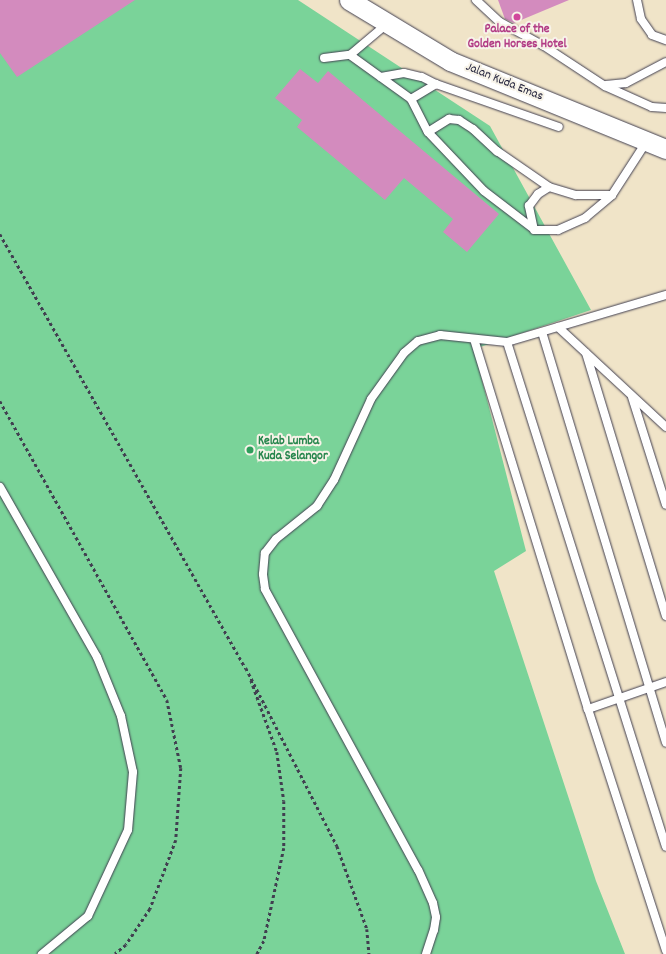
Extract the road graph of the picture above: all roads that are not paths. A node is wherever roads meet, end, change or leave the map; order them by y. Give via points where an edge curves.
1 (349, 0) edge
2 (476, 0) edge
3 (637, 0) edge
4 (388, 23) junction
5 (666, 40) edge
6 (350, 55) junction
7 (324, 58) dead end
8 (666, 62) edge
9 (380, 77) junction
10 (436, 84) junction
11 (605, 86) junction
12 (411, 100) junction
13 (666, 108) edge
14 (559, 127) dead end
15 (428, 132) junction
16 (647, 141) junction
17 (666, 149) edge
18 (549, 187) junction
19 (612, 195) junction
20 (534, 230) junction
21 (666, 295) edge
22 (558, 327) junction
23 (542, 332) junction
24 (474, 339) junction
25 (507, 342) junction
26 (586, 353) junction
27 (632, 395) junction
28 (666, 427) edge
29 (0, 487) edge
30 (666, 505) edge
31 (666, 616) edge
32 (666, 682) edge
33 (649, 688) junction
34 (620, 698) junction
35 (588, 709) junction
36 (666, 743) edge
37 (666, 847) edge
38 (666, 951) edge
39 (42, 954) edge
40 (426, 954) edge

1 - 4 street, Jalan Kuda Emas
2 - 11 lane via 500,22 544,46
3 - 5 lane via 641,19 652,35
4 - 6 lane
4 - 16 street, Jalan Kuda Emas via 450,61
6 - 7 lane
6 - 9 lane
8 - 11 lane via 626,83
9 - 10 lane via 404,74 422,77
9 - 12 lane
10 - 12 lane
10 - 14 lane
11 - 13 lane via 652,107
12 - 15 lane
15 - 18 lane via 450,119 459,120 497,151
15 - 20 lane via 484,190
16 - 17 street, Jalan Kuda Emas
16 - 19 lane
18 - 19 lane via 576,195
18 - 20 lane via 538,194 529,206
19 - 20 lane via 585,218 565,227 558,230
21 - 22 lane
22 - 23 lane
22 - 26 lane
23 - 25 lane
23 - 33 lane
24 - 25 lane
24 - 35 lane
24 - 40 lane via 440,335 418,341 404,353 371,399 334,480 317,506 276,539 265,553 263,565 265,589 426,886 436,917
25 - 34 lane
26 - 27 lane
26 - 31 lane
27 - 28 lane
27 - 30 lane
29 - 39 lane via 96,657 121,716 133,772 128,830 88,916
32 - 33 lane
33 - 34 lane
33 - 36 lane
34 - 35 lane
34 - 37 lane
35 - 38 lane

